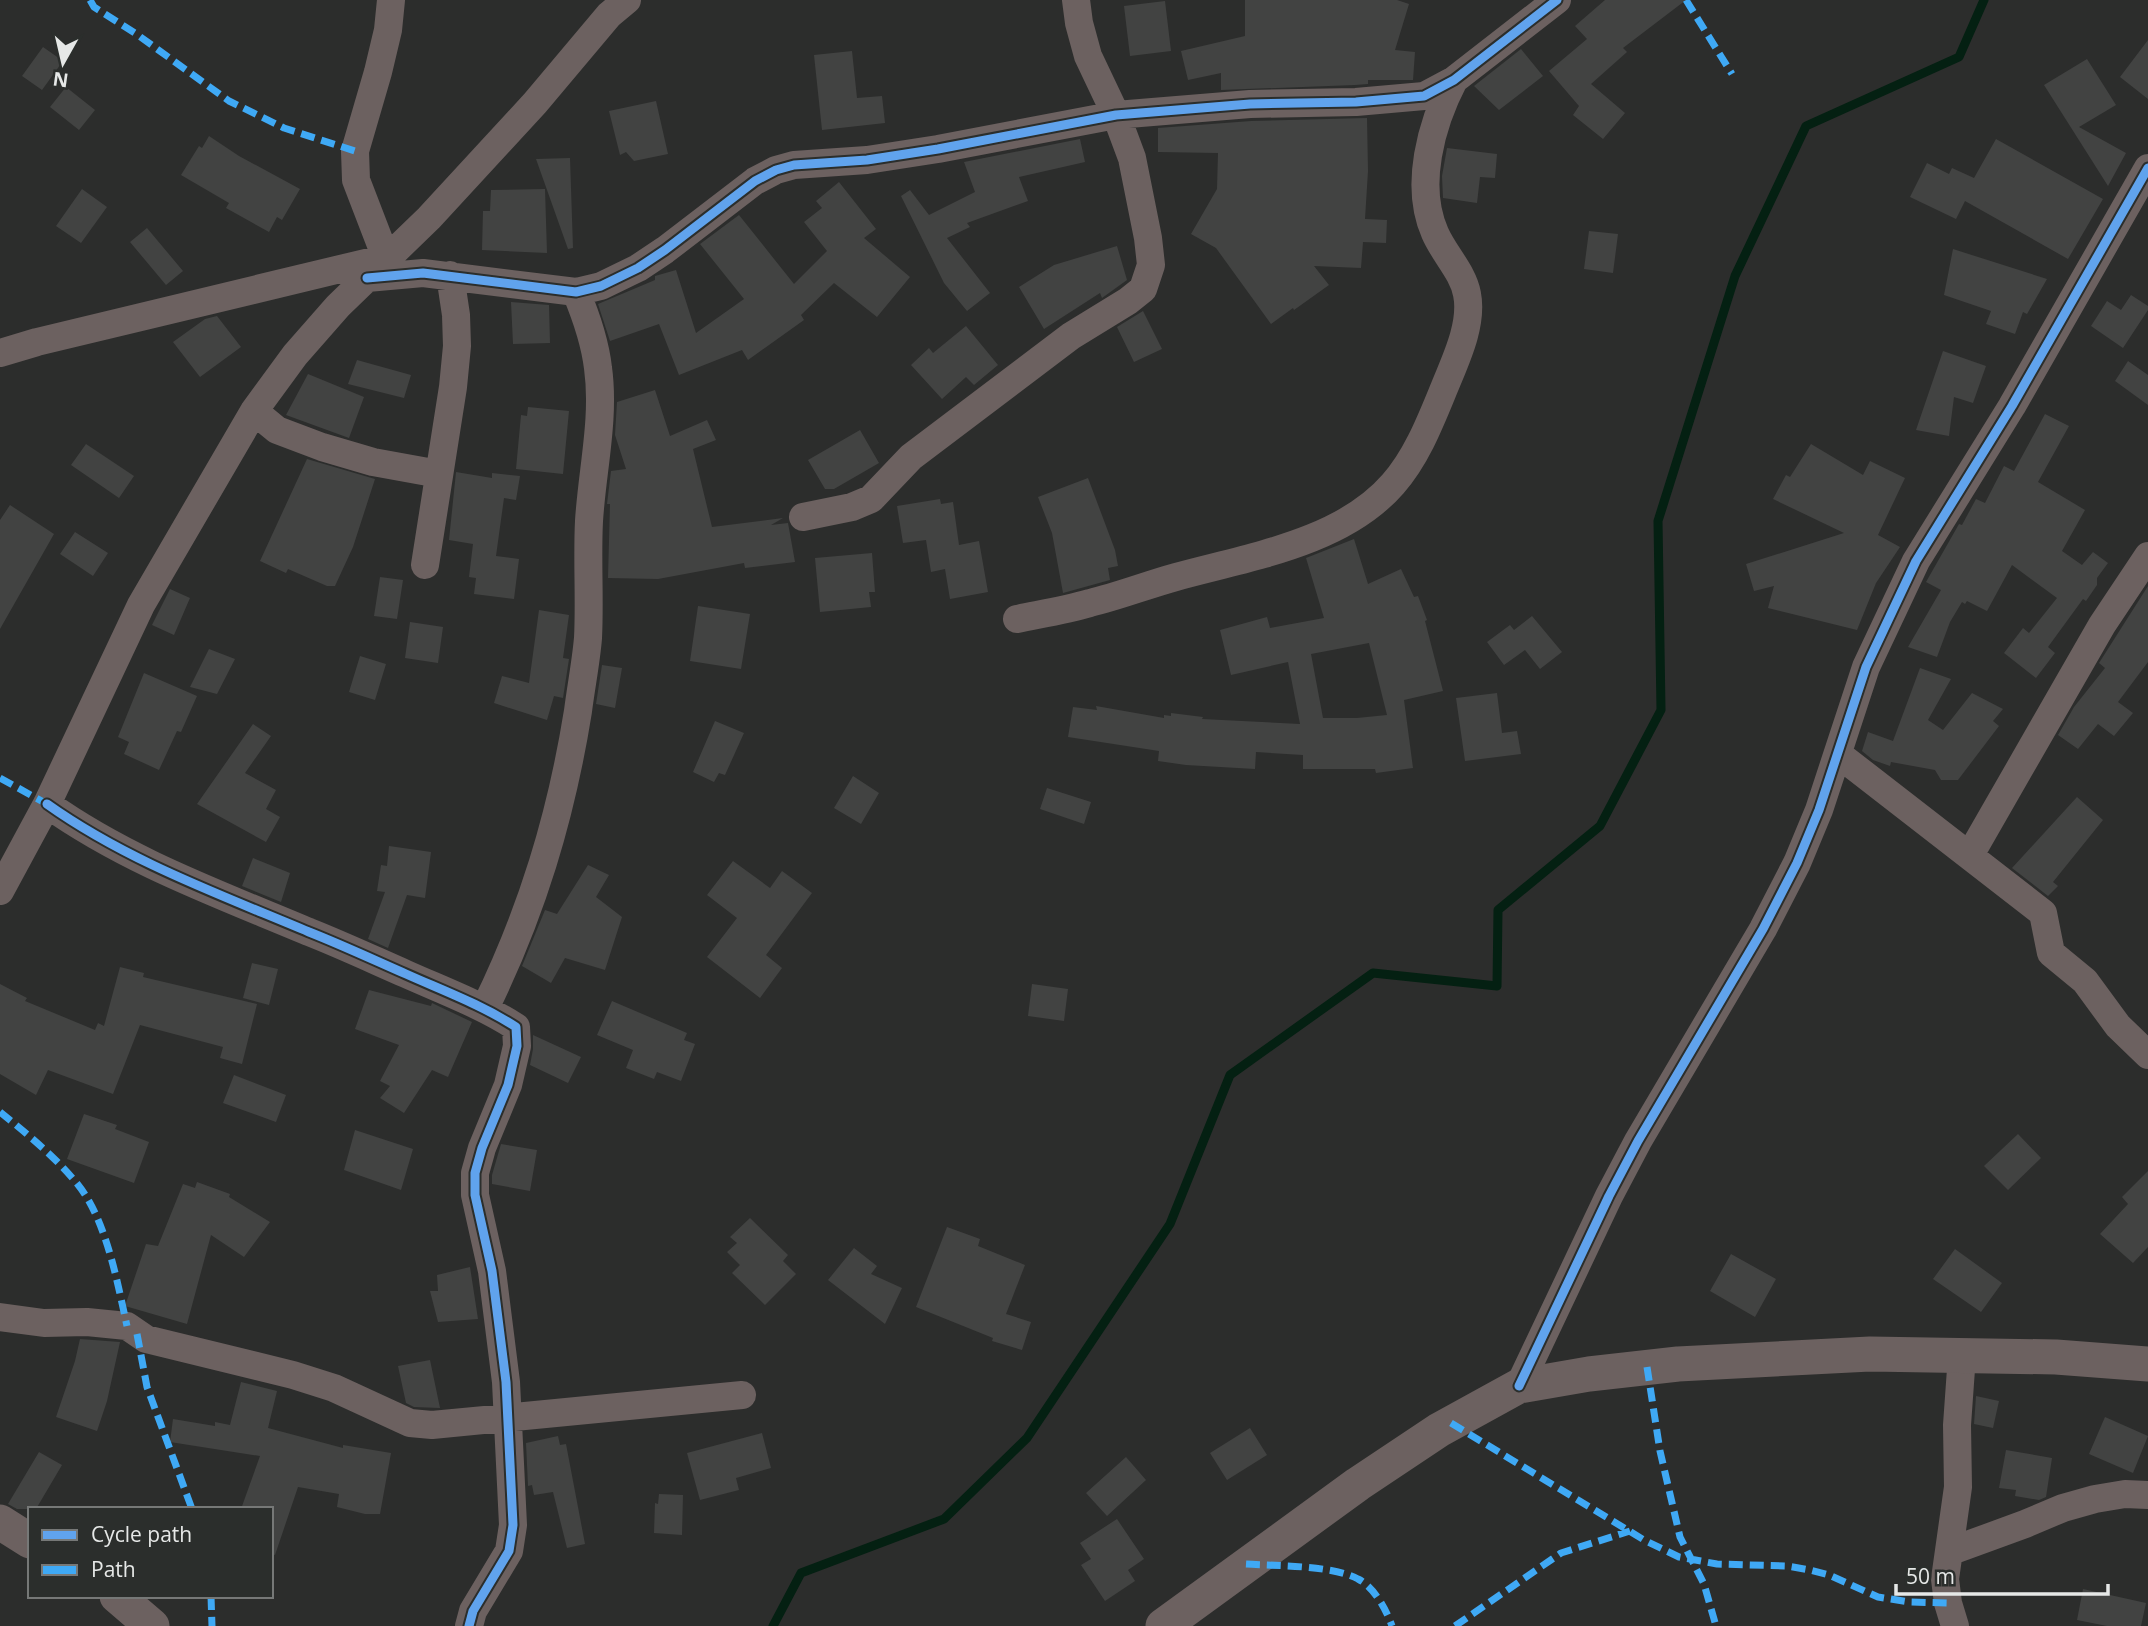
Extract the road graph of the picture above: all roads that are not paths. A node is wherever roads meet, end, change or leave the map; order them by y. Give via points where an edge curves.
1 (391, 0) edge
2 (627, 0) edge
3 (1076, 0) edge
4 (1557, 0) edge
5 (1454, 80) junction
6 (1116, 115) junction
7 (2148, 168) edge
8 (386, 258) junction
9 (450, 275) junction
10 (367, 278) junction
11 (576, 292) junction
12 (0, 353) edge
13 (254, 411) junction
14 (439, 474) junction
15 (803, 517) dead end
16 (2148, 555) edge
17 (425, 565) dead end
18 (1017, 619) dead end
19 (1838, 754) junction
20 (47, 804) junction
21 (1970, 855) junction
22 (0, 891) edge
23 (485, 1008) junction
24 (2148, 1055) edge
25 (0, 1317) edge
26 (1962, 1355) junction
27 (2148, 1364) edge
28 (1519, 1386) junction
29 (742, 1395) dead end
30 (507, 1418) junction
31 (2148, 1495) edge
32 (0, 1522) edge
33 (28, 1540) edge
34 (1951, 1550) junction
35 (119, 1598) edge
36 (152, 1626) edge
37 (468, 1626) edge
38 (1163, 1626) edge
39 (1955, 1626) edge

1 - 8 street via 378,72 355,151 356,180
2 - 8 street via 429,218
3 - 6 street via 1088,56
4 - 5 street
5 - 6 street via 1424,96 1399,99
5 - 18 street via 1434,131 1425,204 1434,233 1466,290 1466,325 1436,409 1392,485 1334,529 1293,544 1089,604
6 - 11 street via 938,149 776,170 638,268
6 - 15 street via 1132,158 1148,238 1151,265 1143,289 911,457 871,499
7 - 19 street via 1916,561 1866,667
8 - 10 street
8 - 12 street
9 - 10 street
9 - 11 street
9 - 14 street via 457,346
10 - 13 street via 295,355
11 - 23 street via 588,324 599,390 584,670 568,768 546,858
13 - 14 street via 277,430 322,447 409,471
13 - 20 street via 141,605
14 - 17 street
16 - 21 street via 2102,625
19 - 21 street
19 - 28 street via 1797,863 1638,1141
20 - 22 street
20 - 23 street via 92,835 165,871
21 - 24 street via 2043,913 2051,953 2085,981 2118,1026
23 - 30 street via 516,1027 517,1046 508,1085 475,1173 475,1195 497,1308
25 - 30 street via 127,1326 146,1339 334,1388 410,1423
26 - 27 street
26 - 28 street via 1870,1354 1678,1364
26 - 34 street
28 - 38 street via 1439,1430 1358,1484
29 - 30 street
30 - 37 street via 513,1525 509,1551
31 - 34 street via 2115,1496 2063,1507
32 - 33 street
34 - 39 street via 1945,1579
35 - 36 street

